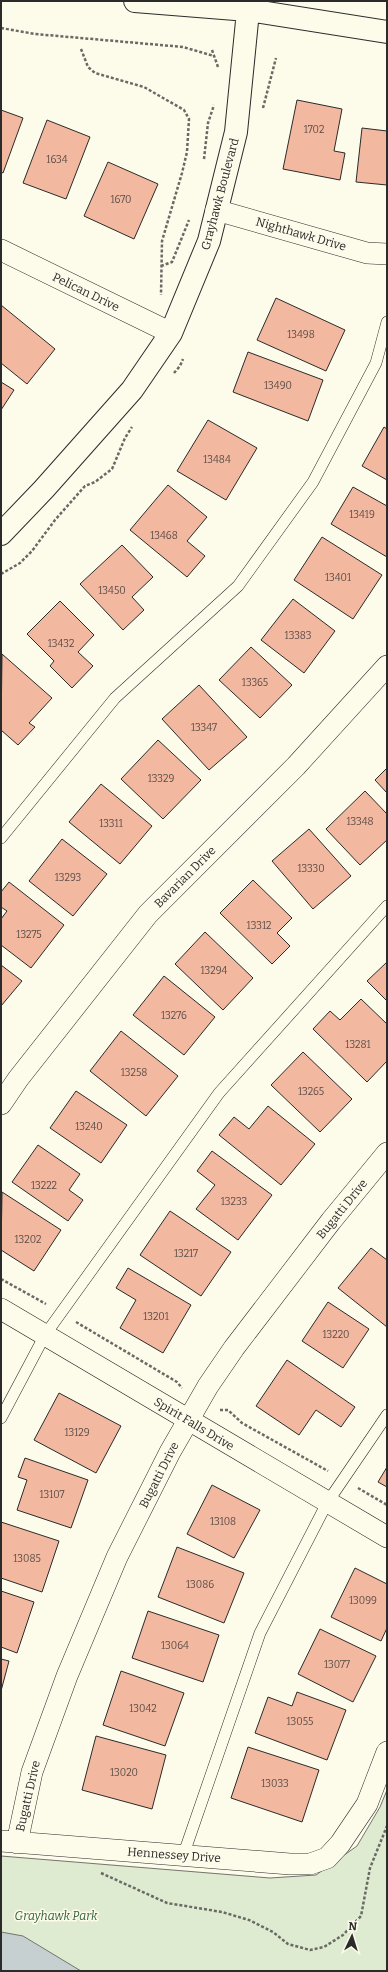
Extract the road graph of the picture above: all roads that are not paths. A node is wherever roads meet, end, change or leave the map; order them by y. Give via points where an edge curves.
1 (135, 1) edge
2 (248, 6) edge
3 (387, 32) edge
4 (216, 210) junction
5 (1, 250) edge
6 (387, 254) edge
7 (387, 322) edge
8 (171, 333) junction
9 (1, 534) edge
10 (387, 666) edge
11 (1, 838) edge
12 (387, 906) edge
13 (1, 1104) edge
14 (387, 1153) edge
15 (1, 1309) edge
16 (45, 1335) junction
17 (387, 1416) edge
18 (1, 1418) edge
19 (188, 1420) junction
20 (327, 1503) junction
21 (387, 1537) edge
22 (387, 1752) edge
23 (9, 1842) edge
24 (183, 1856) junction

1 - 2 street
2 - 3 street
2 - 4 street, Grayhawk Boulevard via 236,132
4 - 6 street, Nighthawk Drive via 367,252
4 - 8 street, Grayhawk Boulevard via 209,242
5 - 8 street, Pelican Drive
7 - 11 lane via 376,363 313,482 238,586 115,698
8 - 9 street, Grayhawk Boulevard via 132,390
10 - 13 street, Bavarian Drive via 296,766 148,914
12 - 16 lane via 219,1093
14 - 19 street, Bugatti Drive via 331,1221 234,1348
15 - 16 street, Spirit Falls Drive
16 - 18 lane
16 - 19 street, Spirit Falls Drive
17 - 20 lane
19 - 20 street, Spirit Falls Drive
19 - 23 street, Bugatti Drive via 117,1557 67,1676
20 - 21 street, Spirit Falls Drive
20 - 24 lane via 260,1633
22 - 24 street, Hennessey Drive via 367,1804 340,1844 327,1858 310,1864 290,1864
23 - 24 street, Hennessey Drive

